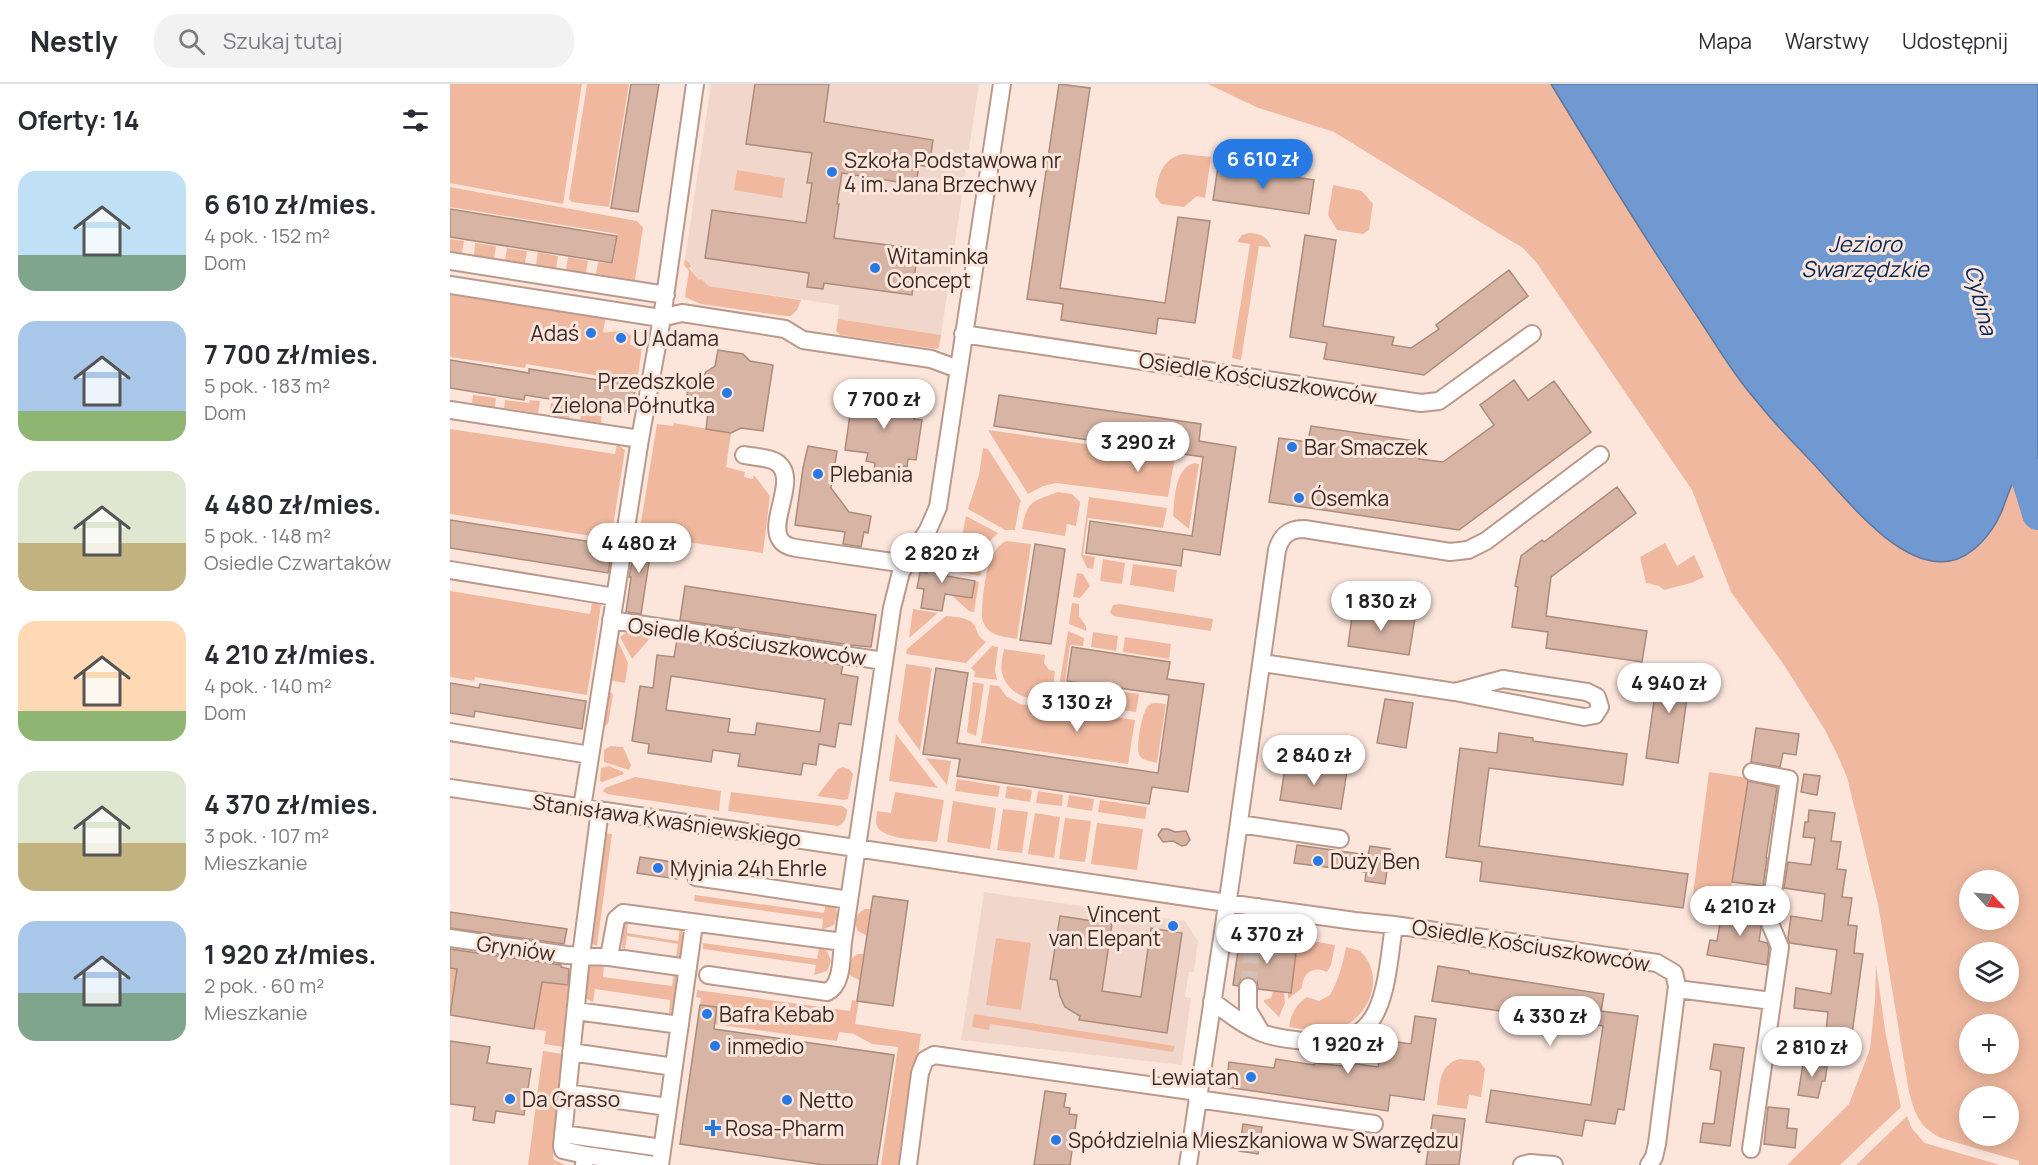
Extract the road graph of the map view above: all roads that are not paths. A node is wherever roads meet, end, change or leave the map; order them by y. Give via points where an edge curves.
1 (694, 84) edge
2 (1002, 84) edge
3 (450, 261) edge
4 (450, 285) edge
5 (666, 294) junction
6 (963, 334) junction
7 (1532, 334) dead end
8 (958, 369) junction
9 (450, 410) edge
10 (640, 439) junction
11 (744, 455) dead end
12 (1600, 455) dead end
13 (906, 564) junction
14 (450, 570) edge
15 (615, 597) junction
16 (611, 620) junction
17 (884, 661) junction
18 (1262, 663) junction
19 (1455, 693) junction
20 (450, 732) edge
21 (590, 755) junction
22 (1752, 772) dead end
23 (450, 788) edge
24 (582, 808) junction
25 (600, 810) junction
26 (1239, 824) junction
27 (1340, 839) dead end
28 (857, 847) junction
29 (696, 877) dead end
30 (849, 900) junction
31 (1227, 903) junction
32 (1258, 907) junction
33 (694, 924) junction
34 (1394, 924) junction
35 (450, 938) edge
36 (1254, 939) tunnel mouth
37 (843, 942) junction
38 (581, 956) junction
39 (609, 957) junction
40 (687, 968) junction
41 (708, 975) dead end
42 (1248, 987) tunnel mouth
43 (1677, 989) junction
44 (1212, 1001) junction
45 (1772, 1001) junction
46 (576, 1011) junction
47 (680, 1025) junction
48 (1261, 1032) junction
49 (571, 1052) junction
50 (674, 1067) junction
51 (567, 1093) junction
52 (1197, 1096) junction
53 (668, 1107) junction
54 (1374, 1124) dead end
55 (563, 1134) junction
56 (1751, 1149) dead end
57 (661, 1157) edge
58 (584, 1160) edge
59 (654, 1165) edge
60 (908, 1165) edge
61 (1188, 1165) edge
62 (1522, 1165) edge
63 (1554, 1165) edge
64 (1649, 1165) edge

1 - 5 street
2 - 6 street, Osiedle Kościuszkowców
3 - 5 street
4 - 8 street via 661,316 682,313 785,329 802,340 931,359
5 - 10 street
6 - 7 street, Osiedle Kościuszkowców via 1421,403 1439,400
6 - 8 street, Osiedle Kościuszkowców
8 - 13 street, Osiedle Kościuszkowców via 938,507
9 - 10 street
10 - 15 street
11 - 13 street via 774,461 783,470 785,483 778,534 785,544
12 - 18 street via 1486,542 1468,550 1450,552 1304,529 1286,533 1277,550
13 - 17 street, Osiedle Kościuszkowców via 897,582
14 - 15 street
15 - 16 street
16 - 17 street, Osiedle Kościuszkowców
16 - 21 street
17 - 28 street, Osiedle Kościuszkowców
18 - 19 street
18 - 26 street
19 - 19 street via 1584,717 1595,715 1600,707 1597,697 1591,694 1503,679
20 - 21 street
21 - 24 street
22 - 45 street via 1789,779 1769,921 1780,945
23 - 24 street, Stanisława Kwaśniewskiego
24 - 25 street, Stanisława Kwaśniewskiego
25 - 28 street, Stanisława Kwaśniewskiego
25 - 38 street
26 - 27 street
26 - 31 street
28 - 30 street, Osiedle Kościuszkowców
28 - 31 street, Stanisława Kwaśniewskiego
29 - 30 street
30 - 37 street, Osiedle Kościuszkowców
31 - 32 street, Stanisława Kwaśniewskiego
31 - 44 street
32 - 34 street, Stanisława Kwaśniewskiego
32 - 36 street
33 - 37 street
33 - 39 street via 620,914
33 - 40 street
34 - 43 street, Osiedle Kościuszkowców via 1653,962 1674,973
34 - 48 street, Osiedle Kościuszkowców via 1380,1001 1373,1017 1357,1034 1325,1043
35 - 38 street, Gryniów
37 - 41 street, Osiedle Kościuszkowców via 837,983 827,992
38 - 39 street, Gryniów
38 - 46 street
39 - 40 street, Gryniów
40 - 47 street
42 - 48 street via 1248,1010
43 - 45 street
43 - 64 street via 1657,1144
44 - 48 street, Osiedle Kościuszkowców
44 - 52 street
45 - 56 street
46 - 47 street
46 - 49 street
47 - 50 street
49 - 50 street
49 - 51 street
50 - 53 street
51 - 53 street
51 - 55 street
52 - 54 street
52 - 60 street via 931,1056 920,1073
52 - 61 street
53 - 57 street
55 - 57 street
55 - 58 street via 563,1150
58 - 59 street
62 - 63 street

